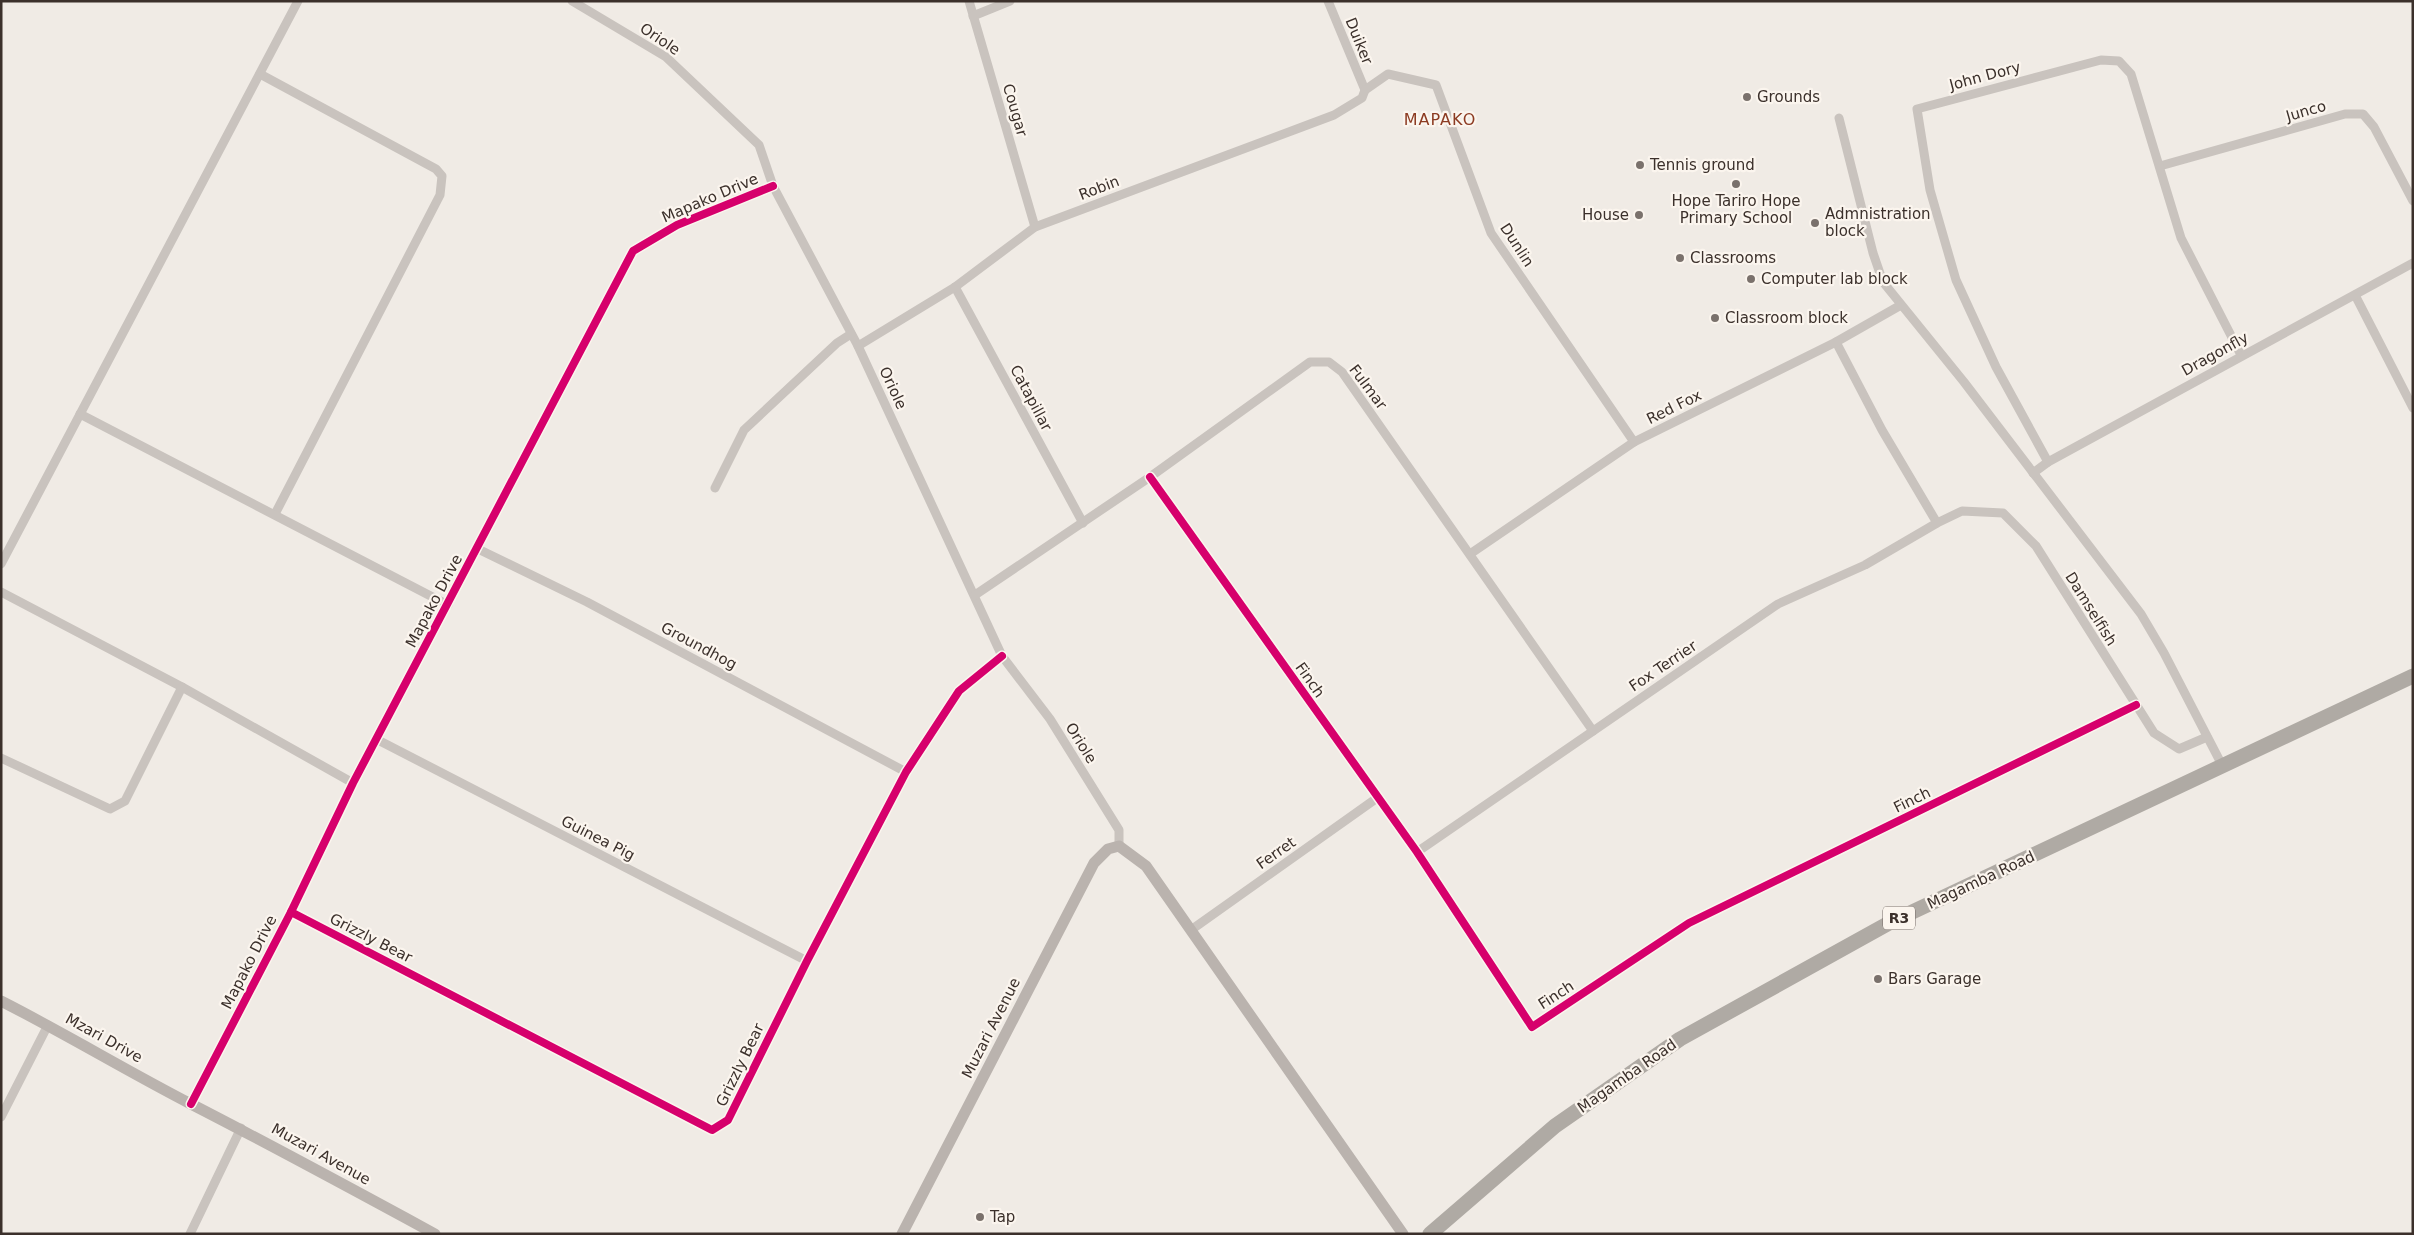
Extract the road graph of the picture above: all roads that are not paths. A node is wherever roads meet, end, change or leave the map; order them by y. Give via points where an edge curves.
1 (298, 1) edge
2 (572, 1) edge
3 (969, 1) edge
4 (1010, 1) edge
5 (1328, 1) edge
6 (974, 16) junction
7 (260, 74) junction
8 (1364, 90) junction
9 (1839, 118) dead end
10 (2160, 166) junction
11 (773, 186) junction
12 (2413, 201) edge
13 (1035, 227) junction
14 (2413, 263) edge
15 (955, 287) junction
16 (2355, 295) junction
17 (1901, 304) junction
18 (852, 334) junction
19 (1836, 342) junction
20 (858, 346) junction
21 (2241, 355) junction
22 (2413, 408) edge
23 (80, 414) junction
24 (1634, 442) junction
25 (2048, 462) junction
26 (2033, 473) junction
27 (1150, 477) junction
28 (715, 488) dead end
29 (275, 514) junction
30 (1936, 522) junction
31 (1083, 523) junction
32 (478, 549) junction
33 (1470, 554) junction
34 (1, 564) edge
35 (1, 592) edge
36 (975, 595) junction
37 (448, 605) junction
38 (1002, 656) junction
39 (2413, 676) edge
40 (182, 687) junction
41 (2136, 705) junction
42 (1593, 731) junction
43 (2207, 737) junction
44 (376, 739) junction
45 (1, 758) edge
46 (2223, 767) junction
47 (906, 772) junction
48 (353, 783) junction
49 (1377, 798) junction
50 (1119, 846) junction
51 (1416, 852) junction
52 (291, 912) junction
53 (1191, 930) junction
54 (807, 961) junction
55 (1, 1002) edge
56 (48, 1025) junction
57 (191, 1104) junction
58 (1, 1118) edge
59 (242, 1128) junction
60 (190, 1234) edge
61 (435, 1234) edge
62 (902, 1234) edge
63 (1403, 1234) edge
64 (1430, 1234) edge

1 - 7 street
2 - 11 street, Oriole via 666,57 759,145
3 - 6 street, Cougar
4 - 6 street
5 - 8 street, Duiker
6 - 13 street, Cougar
7 - 23 street
7 - 29 street via 436,169 442,176 440,195
8 - 13 street, Robin via 1362,98 1334,115
8 - 24 street, Dunlin via 1388,74 1436,85 1491,233
9 - 17 street via 1883,282
10 - 12 street, Junco via 2345,114 2362,114 2374,127
10 - 21 street, John Dory via 2181,238
10 - 25 street, John Dory via 2131,74 2119,61 2101,60 1917,109 1930,190 1956,280 1996,367
11 - 18 street, Oriole
11 - 32 street, Mapako Drive via 677,225 632,251
13 - 15 street, Robin
14 - 16 street, Dragonfly
15 - 20 street, Robin
15 - 31 street, Catapillar
16 - 21 street, Dragonfly
16 - 22 street
17 - 19 street, Red Fox
17 - 26 street
18 - 20 street, Oriole
18 - 28 street via 836,343 744,430
19 - 24 street, Red Fox
19 - 30 street via 1882,430
20 - 36 street, Oriole
21 - 25 street, Dragonfly
23 - 29 street
23 - 34 street
24 - 33 street, Red Fox
25 - 26 street, Dragonfly
26 - 43 street via 2141,614
27 - 31 street, Fulmar
27 - 33 street, Fulmar via 1310,362 1329,362 1342,372
27 - 49 street, Finch
29 - 37 street
30 - 41 street, Damselfish via 1962,511 2003,512 2036,546
30 - 42 street, Fox Terrier via 1865,565 1778,604
31 - 36 street, Fulmar
32 - 37 street, Mapako Drive
32 - 47 street, Groundhog via 596,606
33 - 42 street, Fulmar
35 - 40 street
36 - 38 street, Oriole
37 - 44 street, Mapako Drive
38 - 47 street, Grizzly Bear via 959,691
38 - 50 street, Oriole via 1050,719 1119,830
39 - 46 highway, Magamba Road / R3
40 - 45 street via 125,801 110,809
40 - 48 street
41 - 43 street, Damselfish via 2154,733 2179,749
41 - 51 street, Finch via 1689,923 1532,1027
42 - 51 street, Fox Terrier
43 - 46 street
44 - 48 street, Mapako Drive
44 - 54 street, Guinea Pig
46 - 64 highway, Magamba Road / R3 via 1891,922 1680,1038 1556,1126
47 - 54 street, Grizzly Bear
48 - 52 street, Mapako Drive
49 - 51 street, Finch
49 - 53 street, Ferret
50 - 53 street via 1146,866
50 - 62 street, Muzari Avenue via 1108,849 1094,863
52 - 54 street, Grizzly Bear via 712,1130 728,1120
52 - 57 street, Mapako Drive
53 - 63 street
55 - 56 street, Mzari Drive
56 - 57 street, Mzari Drive
56 - 58 street
57 - 59 street, Muzari Avenue
59 - 60 street
59 - 61 street, Muzari Avenue

